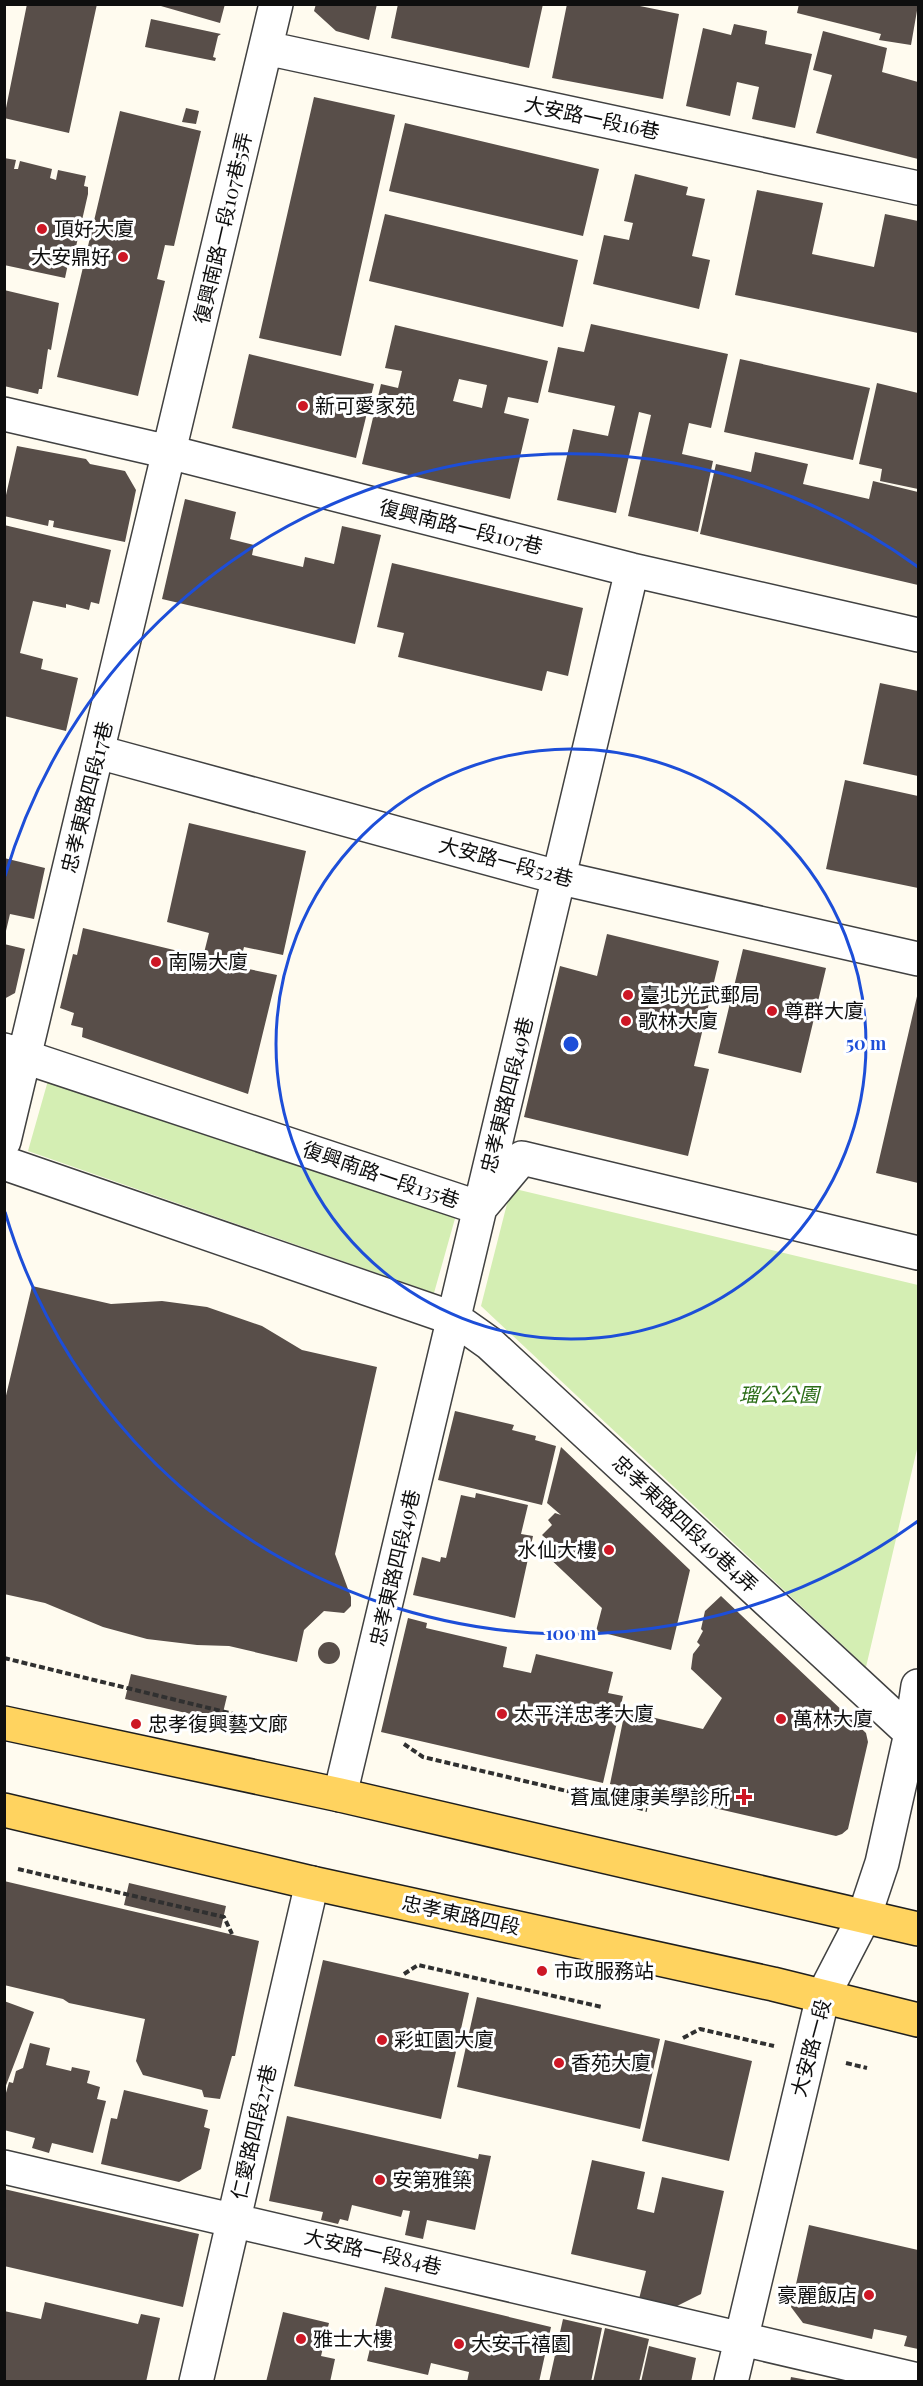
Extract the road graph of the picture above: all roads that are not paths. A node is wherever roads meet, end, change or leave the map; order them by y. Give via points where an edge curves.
1 (276, 4) edge
2 (266, 48) junction
3 (918, 188) edge
4 (4, 414) edge
5 (169, 452) junction
6 (632, 570) junction
7 (918, 634) edge
8 (98, 752) junction
9 (561, 878) junction
10 (918, 959) edge
11 (15, 1052) edge
12 (4, 1141) edge
13 (4, 1163) edge
14 (480, 1208) junction
15 (918, 1253) edge
16 (455, 1319) junction
17 (918, 1686) edge
18 (4, 1723) edge
19 (911, 1733) junction
20 (340, 1795) junction
21 (4, 1810) edge
22 (312, 1882) junction
23 (864, 1917) junction
24 (918, 1929) edge
25 (823, 1996) junction
26 (918, 2020) edge
27 (4, 2167) edge
28 (234, 2218) junction
29 (741, 2340) junction
30 (918, 2380) edge
31 (196, 2382) edge
32 (731, 2382) edge

1 - 2 street, 復興南路一段107巷5弄
2 - 3 street, 大安路一段16巷
2 - 5 street, 復興南路一段107巷5弄
4 - 5 street, 復興南路一段107巷
5 - 6 street, 復興南路一段107巷
5 - 8 street, 忠孝東路四段17巷
6 - 7 street, 復興南路一段107巷
6 - 9 street, 忠孝東路四段49巷
8 - 9 street, 大安路一段52巷
8 - 11 street, 忠孝東路四段17巷
9 - 10 street, 大安路一段52巷
9 - 14 street, 忠孝東路四段49巷
11 - 12 street, 忠孝東路四段17巷
11 - 14 street, 復興南路一段135巷
13 - 16 street
14 - 15 street, 復興南路一段135巷 via 522,1158
14 - 16 street, 忠孝東路四段49巷
16 - 19 street, 忠孝東路四段49巷4弄 via 489,1343
16 - 20 street, 忠孝東路四段49巷
17 - 19 street, 大安路一段
18 - 20 main road
19 - 23 street, 大安路一段 via 882,1863
20 - 23 main road
21 - 22 main road, 忠孝東路四段
22 - 25 main road, 忠孝東路四段
22 - 28 street, 仁愛路四段27巷
23 - 24 main road
23 - 25 street, 大安路一段
25 - 26 main road, 忠孝東路四段
25 - 29 street, 大安路一段
27 - 28 street, 大安路一段84巷
28 - 29 street, 大安路一段84巷
28 - 31 street, 仁愛路四段27巷
29 - 30 street, 大安路一段84巷
29 - 32 street, 大安路一段

